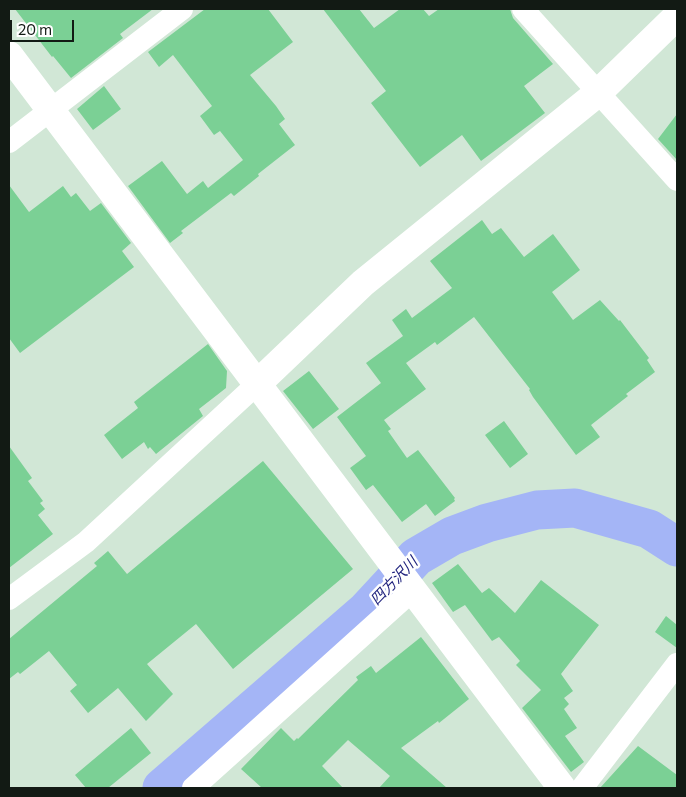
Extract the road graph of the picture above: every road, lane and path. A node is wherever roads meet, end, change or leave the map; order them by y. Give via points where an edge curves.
1 (182, 9) edge
2 (523, 9) edge
3 (677, 16) edge
4 (9, 55) edge
5 (599, 92) junction
6 (50, 110) junction
7 (9, 142) edge
8 (677, 180) edge
9 (256, 385) junction
10 (412, 590) junction
11 (9, 599) edge
12 (677, 664) edge
13 (193, 788) edge
14 (562, 788) edge
15 (582, 788) edge

1 - 6 street
2 - 5 street
3 - 5 street
4 - 6 street
5 - 8 street
5 - 9 street via 363,283
6 - 7 street
6 - 9 street
9 - 10 street
9 - 11 street via 86,542
10 - 13 street
10 - 14 street
12 - 15 street

